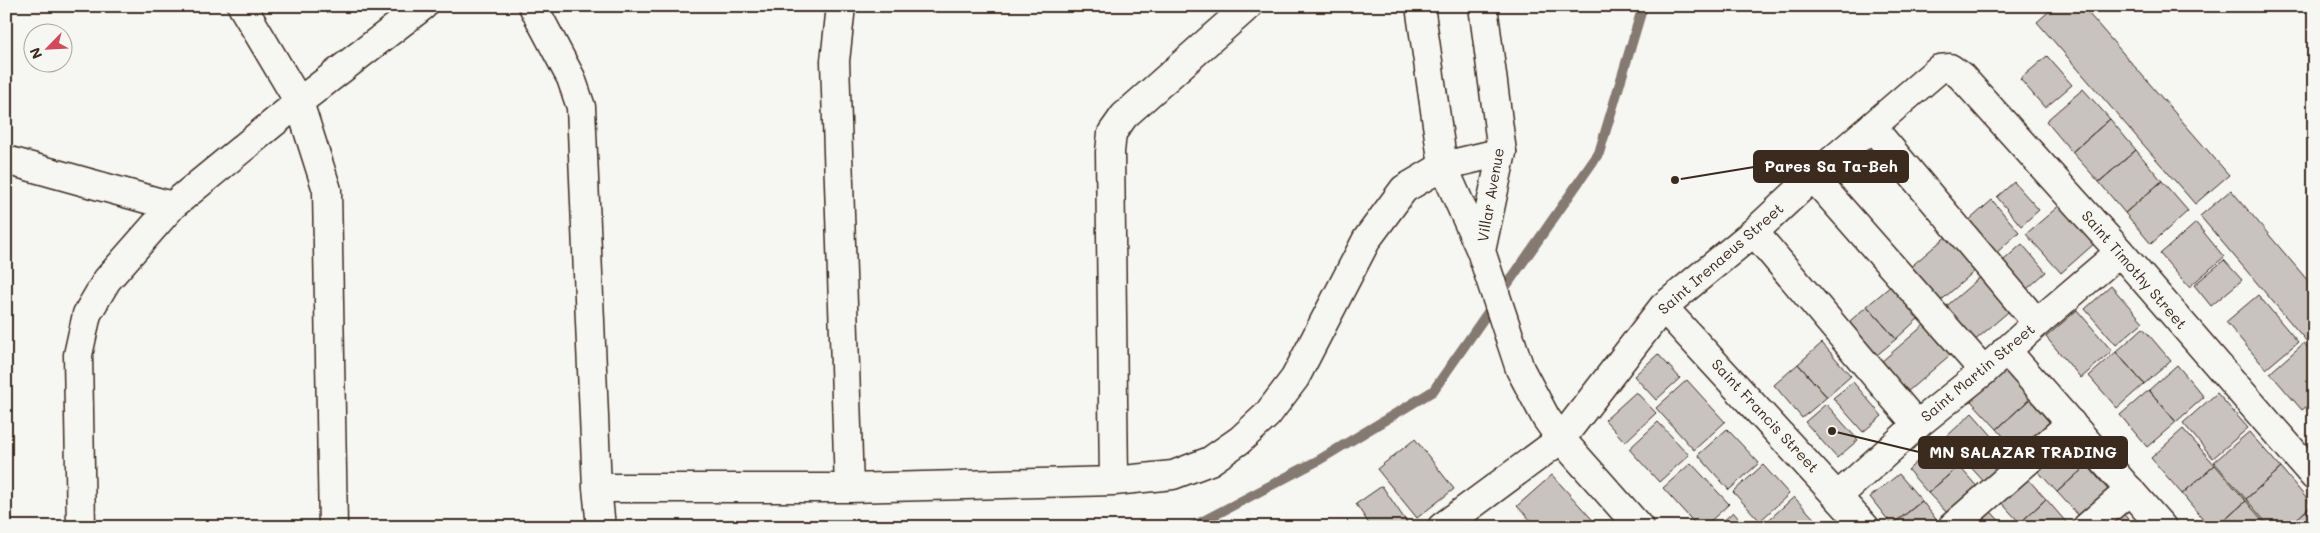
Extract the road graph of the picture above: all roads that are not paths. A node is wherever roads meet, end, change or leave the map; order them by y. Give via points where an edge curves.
1 (242, 6) edge
2 (423, 6) edge
3 (533, 6) edge
4 (841, 6) edge
5 (1248, 6) edge
6 (1420, 6) edge
7 (1483, 6) edge
8 (1950, 68) joint
9 (299, 102) junction
10 (1872, 127) junction
11 (1502, 152) junction
12 (6, 160) edge
13 (1443, 166) junction
14 (1813, 176) junction
15 (172, 206) junction
16 (1754, 232) junction
17 (1481, 251) junction
18 (2120, 252) junction
19 (1663, 307) junction
20 (2037, 323) junction
21 (2006, 350) junction
22 (1984, 372) junction
23 (2071, 423) junction
24 (1917, 425) junction
25 (1554, 428) junction
26 (2314, 476) edge
27 (1114, 480) junction
28 (596, 488) junction
29 (850, 488) junction
30 (2130, 490) junction
31 (1838, 496) junction
32 (81, 527) edge
33 (333, 527) edge
34 (600, 527) edge
35 (1442, 527) edge
36 (1639, 527) edge
37 (1865, 527) edge
38 (1952, 527) edge
39 (2087, 527) edge
40 (2162, 527) edge

1 - 9 street
2 - 9 street
3 - 28 street via 571,78 581,107
4 - 29 street via 835,61
5 - 27 street via 1124,116 1112,133
6 - 13 street, Villar Avenue
7 - 11 street, Villar Avenue
8 - 10 street, Saint Irenaeus Street via 1939,69
8 - 18 street, Saint Timothy Street via 1961,76
9 - 15 street
9 - 33 street via 327,190
10 - 14 street, Saint Irenaeus Street
10 - 20 street
11 - 13 street
11 - 17 street, Villar Avenue
12 - 15 street
13 - 17 street, Villar Avenue
13 - 27 street via 1404,189 1367,238 1295,378 1267,415 1210,461 1174,475
14 - 16 street, Saint Irenaeus Street
14 - 22 street
15 - 32 street via 107,280 87,314 78,355
16 - 19 street, Saint Irenaeus Street
16 - 24 street
17 - 25 street via 1520,369
18 - 20 street, Saint Martin Street
18 - 26 street, Saint Timothy Street
19 - 25 street, Saint Irenaeus Street
19 - 31 street, Saint Francis Street
20 - 21 street, Saint Martin Street
21 - 22 street, Saint Martin Street
21 - 23 street
22 - 24 street, Saint Martin Street
23 - 30 street
23 - 38 street
24 - 31 street, Saint Martin Street
25 - 35 street, Saint Irenaeus Street
25 - 36 street
27 - 29 street
28 - 29 street
28 - 34 street
30 - 39 street
30 - 40 street
31 - 37 street, Saint Francis Street

